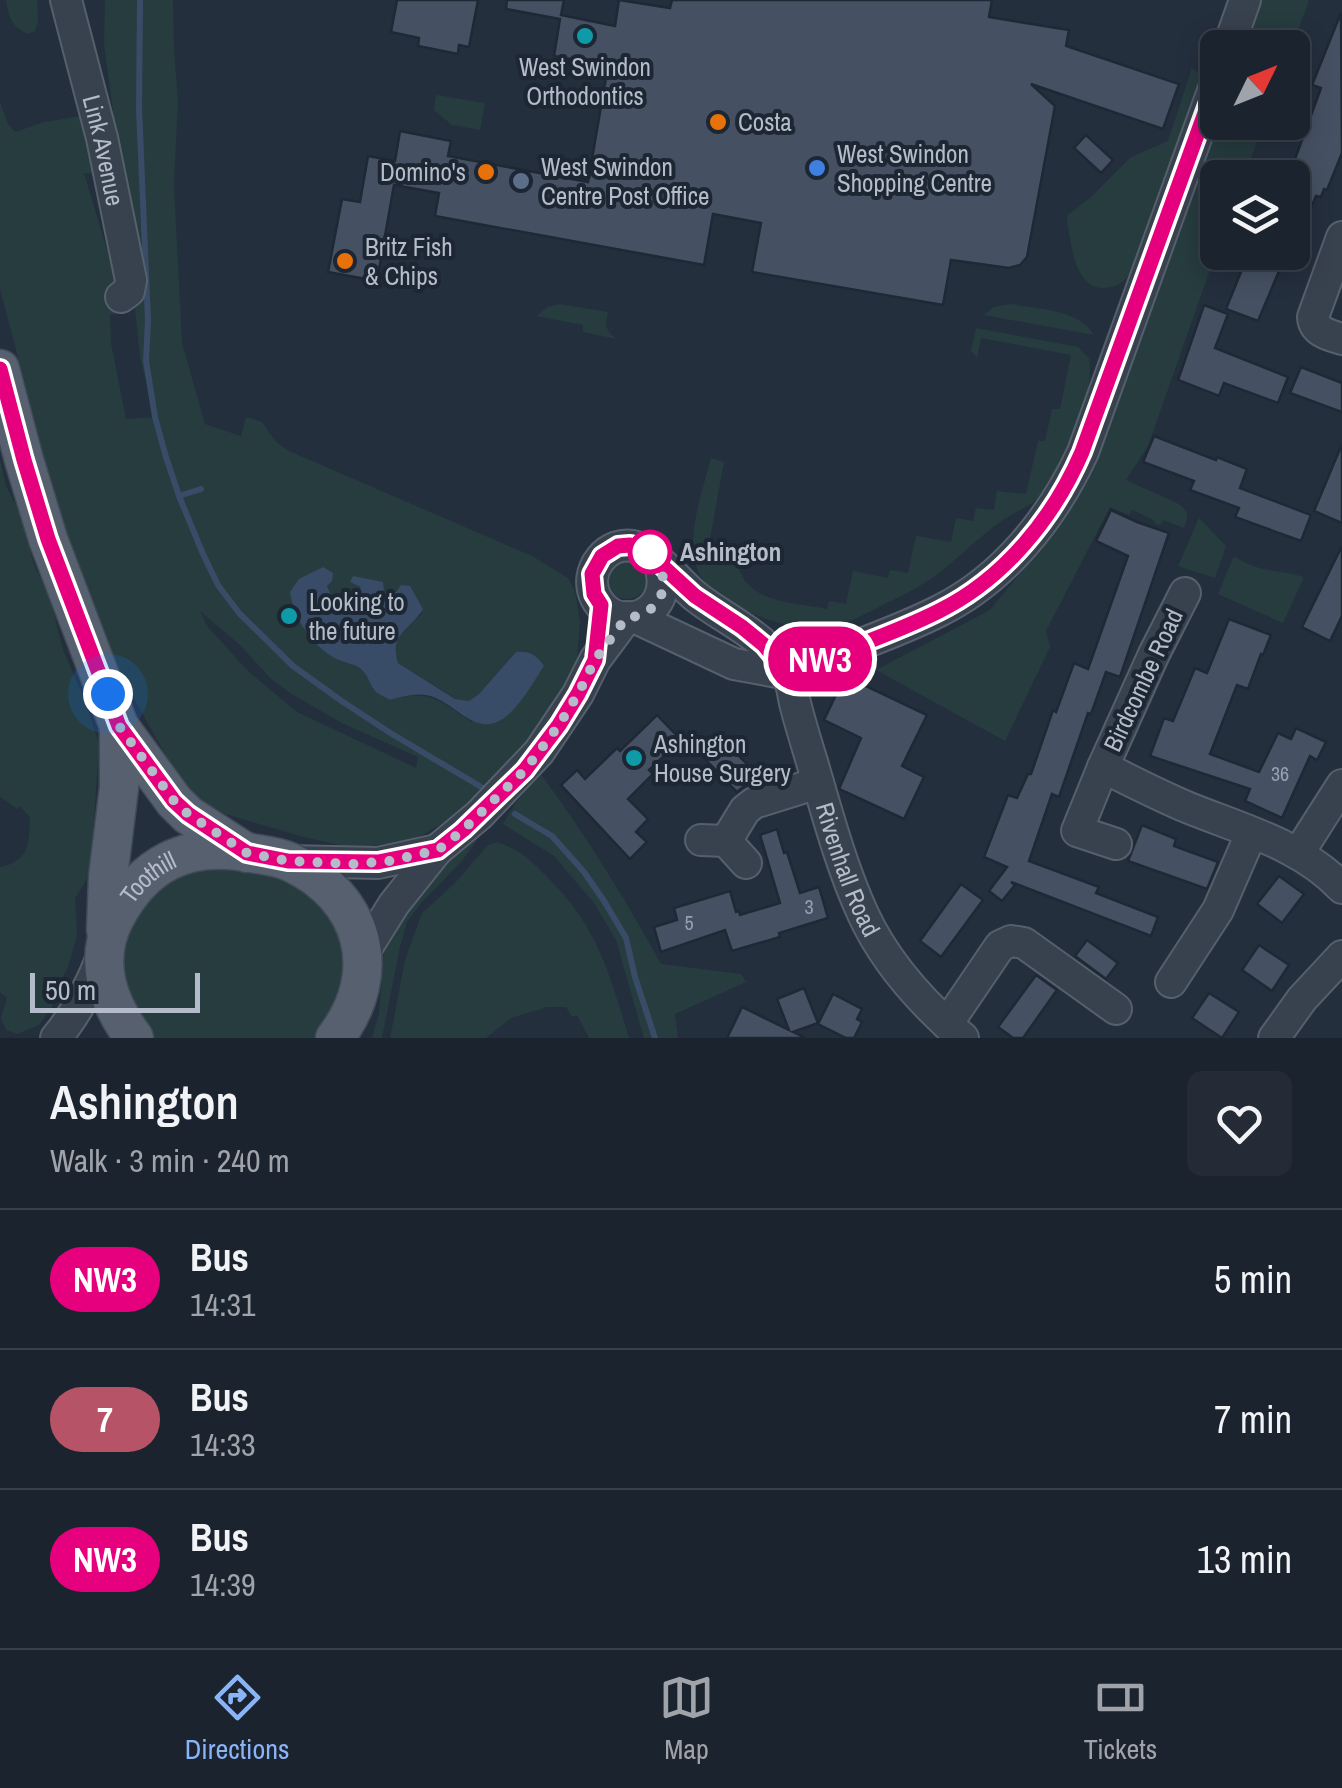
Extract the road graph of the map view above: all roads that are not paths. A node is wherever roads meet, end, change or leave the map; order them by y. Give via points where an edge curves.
1 (66, 0) edge
2 (1245, 0) edge
3 (1234, 30) edge
4 (1200, 127) edge
5 (1342, 237) edge
6 (121, 297) dead end
7 (1342, 339) edge
8 (0, 369) edge
9 (659, 563) junction
10 (1185, 593) dead end
11 (620, 613) junction
12 (788, 674) junction
13 (119, 726) junction
14 (1103, 768) junction
15 (818, 783) junction
16 (1342, 784) edge
17 (1251, 834) junction
18 (1116, 844) dead end
19 (724, 848) dead end
20 (438, 850) junction
21 (247, 853) junction
22 (1298, 854) junction
23 (288, 861) junction
24 (1342, 888) edge
25 (104, 947) junction
26 (364, 952) junction
27 (1342, 956) edge
28 (1171, 982) dead end
29 (357, 997) junction
30 (1116, 1009) dead end
31 (955, 1031) edge
32 (1284, 1035) edge
33 (56, 1038) edge
34 (134, 1038) edge
35 (334, 1038) edge
36 (354, 1038) edge

1 - 6 street, Link Avenue via 131,280
2 - 3 street
4 - 12 street via 1082,452 1050,511 989,578 941,610
5 - 7 street via 1312,317 1318,329
8 - 13 main road via 48,539
9 - 11 street via 660,597 648,612
9 - 11 street via 630,545 602,556 592,574 594,594
9 - 12 street via 764,645
10 - 14 street, Birdcombe Road
11 - 12 street via 734,664
11 - 20 street via 578,694 525,770
12 - 15 street, Rivenhall Road
13 - 21 main road via 174,801
13 - 25 main road
14 - 17 street, Birdcombe Road
14 - 18 street, Birdcombe Road via 1077,831
15 - 19 street via 754,803
15 - 31 street, Rivenhall Road via 864,916 898,971
16 - 22 street
17 - 22 street, Birdcombe Road
17 - 28 street via 1218,910
20 - 23 street via 378,862
20 - 26 street
21 - 23 main road, Toothill
21 - 25 main road, Toothill via 198,851 156,868 129,894
22 - 24 street, Birdcombe Road
23 - 26 main road, Toothill via 336,894
25 - 33 street via 86,995
25 - 34 main road via 116,1009
26 - 29 main road
27 - 32 street via 1302,999
29 - 35 main road
29 - 36 main road
30 - 31 street via 1077,994 1024,943 1012,941 1000,946

